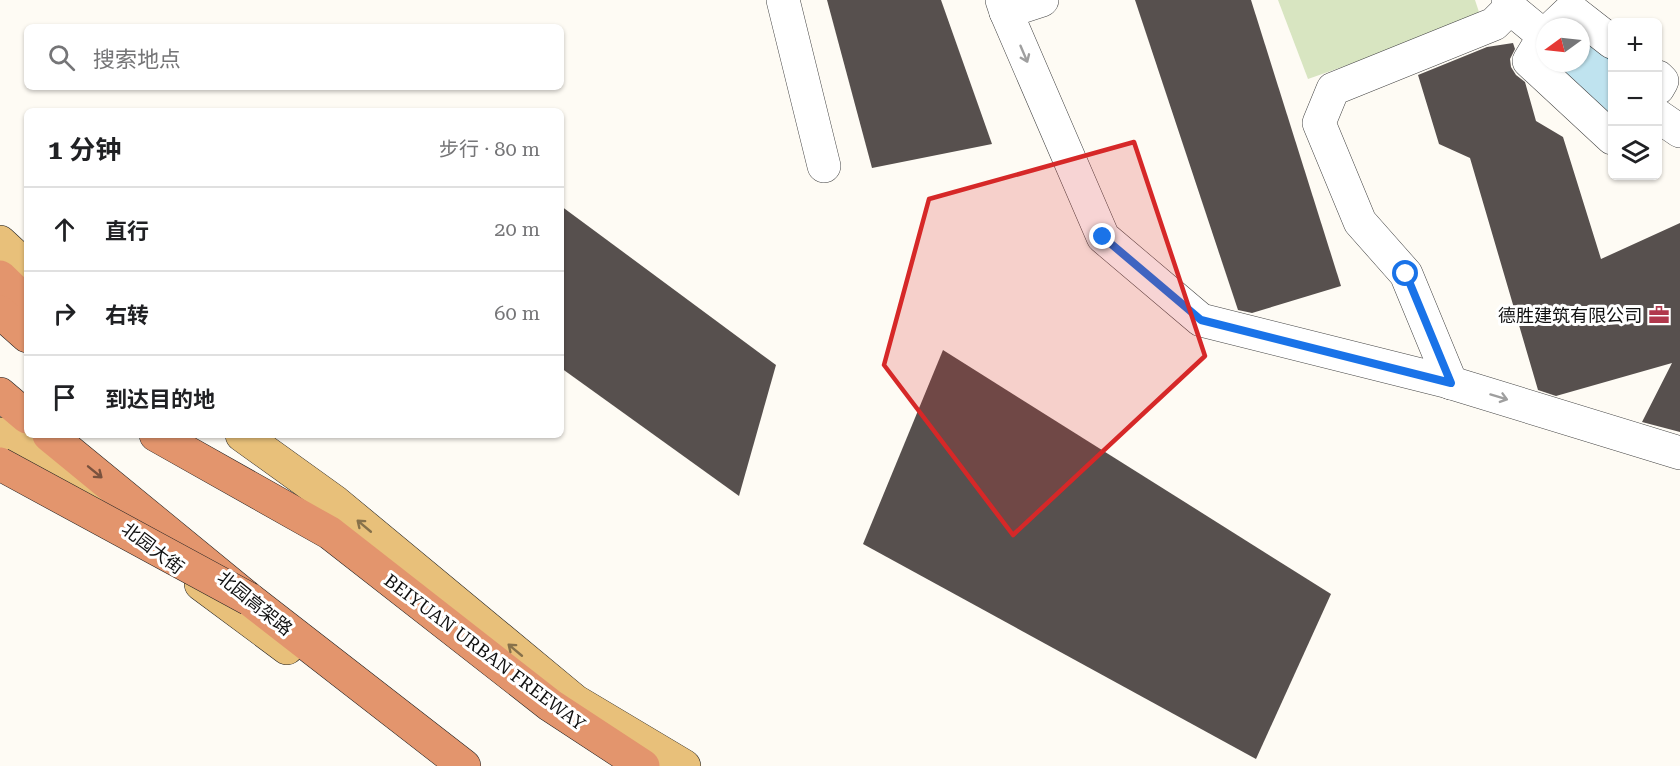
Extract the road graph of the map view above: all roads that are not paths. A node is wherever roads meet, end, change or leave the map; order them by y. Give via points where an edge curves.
1 (783, 0) edge
2 (1042, 0) edge
3 (1509, 4) edge
4 (1004, 6) edge
5 (1563, 18) edge
6 (1581, 18) edge
7 (1536, 24) edge
8 (1590, 25) edge
9 (1608, 39) edge
10 (1536, 51) edge
11 (1536, 68) edge
12 (1540, 72) edge
13 (1662, 119) edge
14 (1680, 131) edge
15 (1608, 134) edge
16 (824, 166) dead end
17 (0, 242) edge
18 (24, 264) edge
19 (0, 277) edge
20 (24, 300) edge
21 (0, 312) edge
22 (24, 333) edge
23 (1451, 383) junction
24 (0, 394) edge
25 (24, 414) edge
26 (0, 435) edge
27 (53, 438) edge
28 (161, 438) edge
29 (198, 438) edge
30 (246, 438) edge
31 (1680, 453) edge
32 (0, 464) edge
33 (330, 533) junction
34 (249, 599) junction
35 (459, 765) edge
36 (643, 766) edge
37 (684, 766) edge

1 - 16 street
2 - 4 street
3 - 7 street
3 - 23 street via 1494,24 1333,89 1319,123 1360,222 1406,274
4 -> 23 street via 1103,237 1201,320
5 - 6 street via 1571,10
8 - 9 street
10 - 11 street via 1529,62
12 - 15 street
13 - 14 street
17 - 18 main road
19 - 20 highway
21 - 22 highway
23 -> 31 street
24 - 25 highway
26 - 35 main road, 北园大街 via 384,721
27 -> 34 highway, 北园高架路, bridge
28 - 33 highway
29 - 33 highway
37 -> 30 main road via 575,700 334,502
32 - 34 highway, bridge
33 - 36 highway, BEIYUAN URBAN FREEWAY via 550,705
34 - 35 highway, 北园高架路

